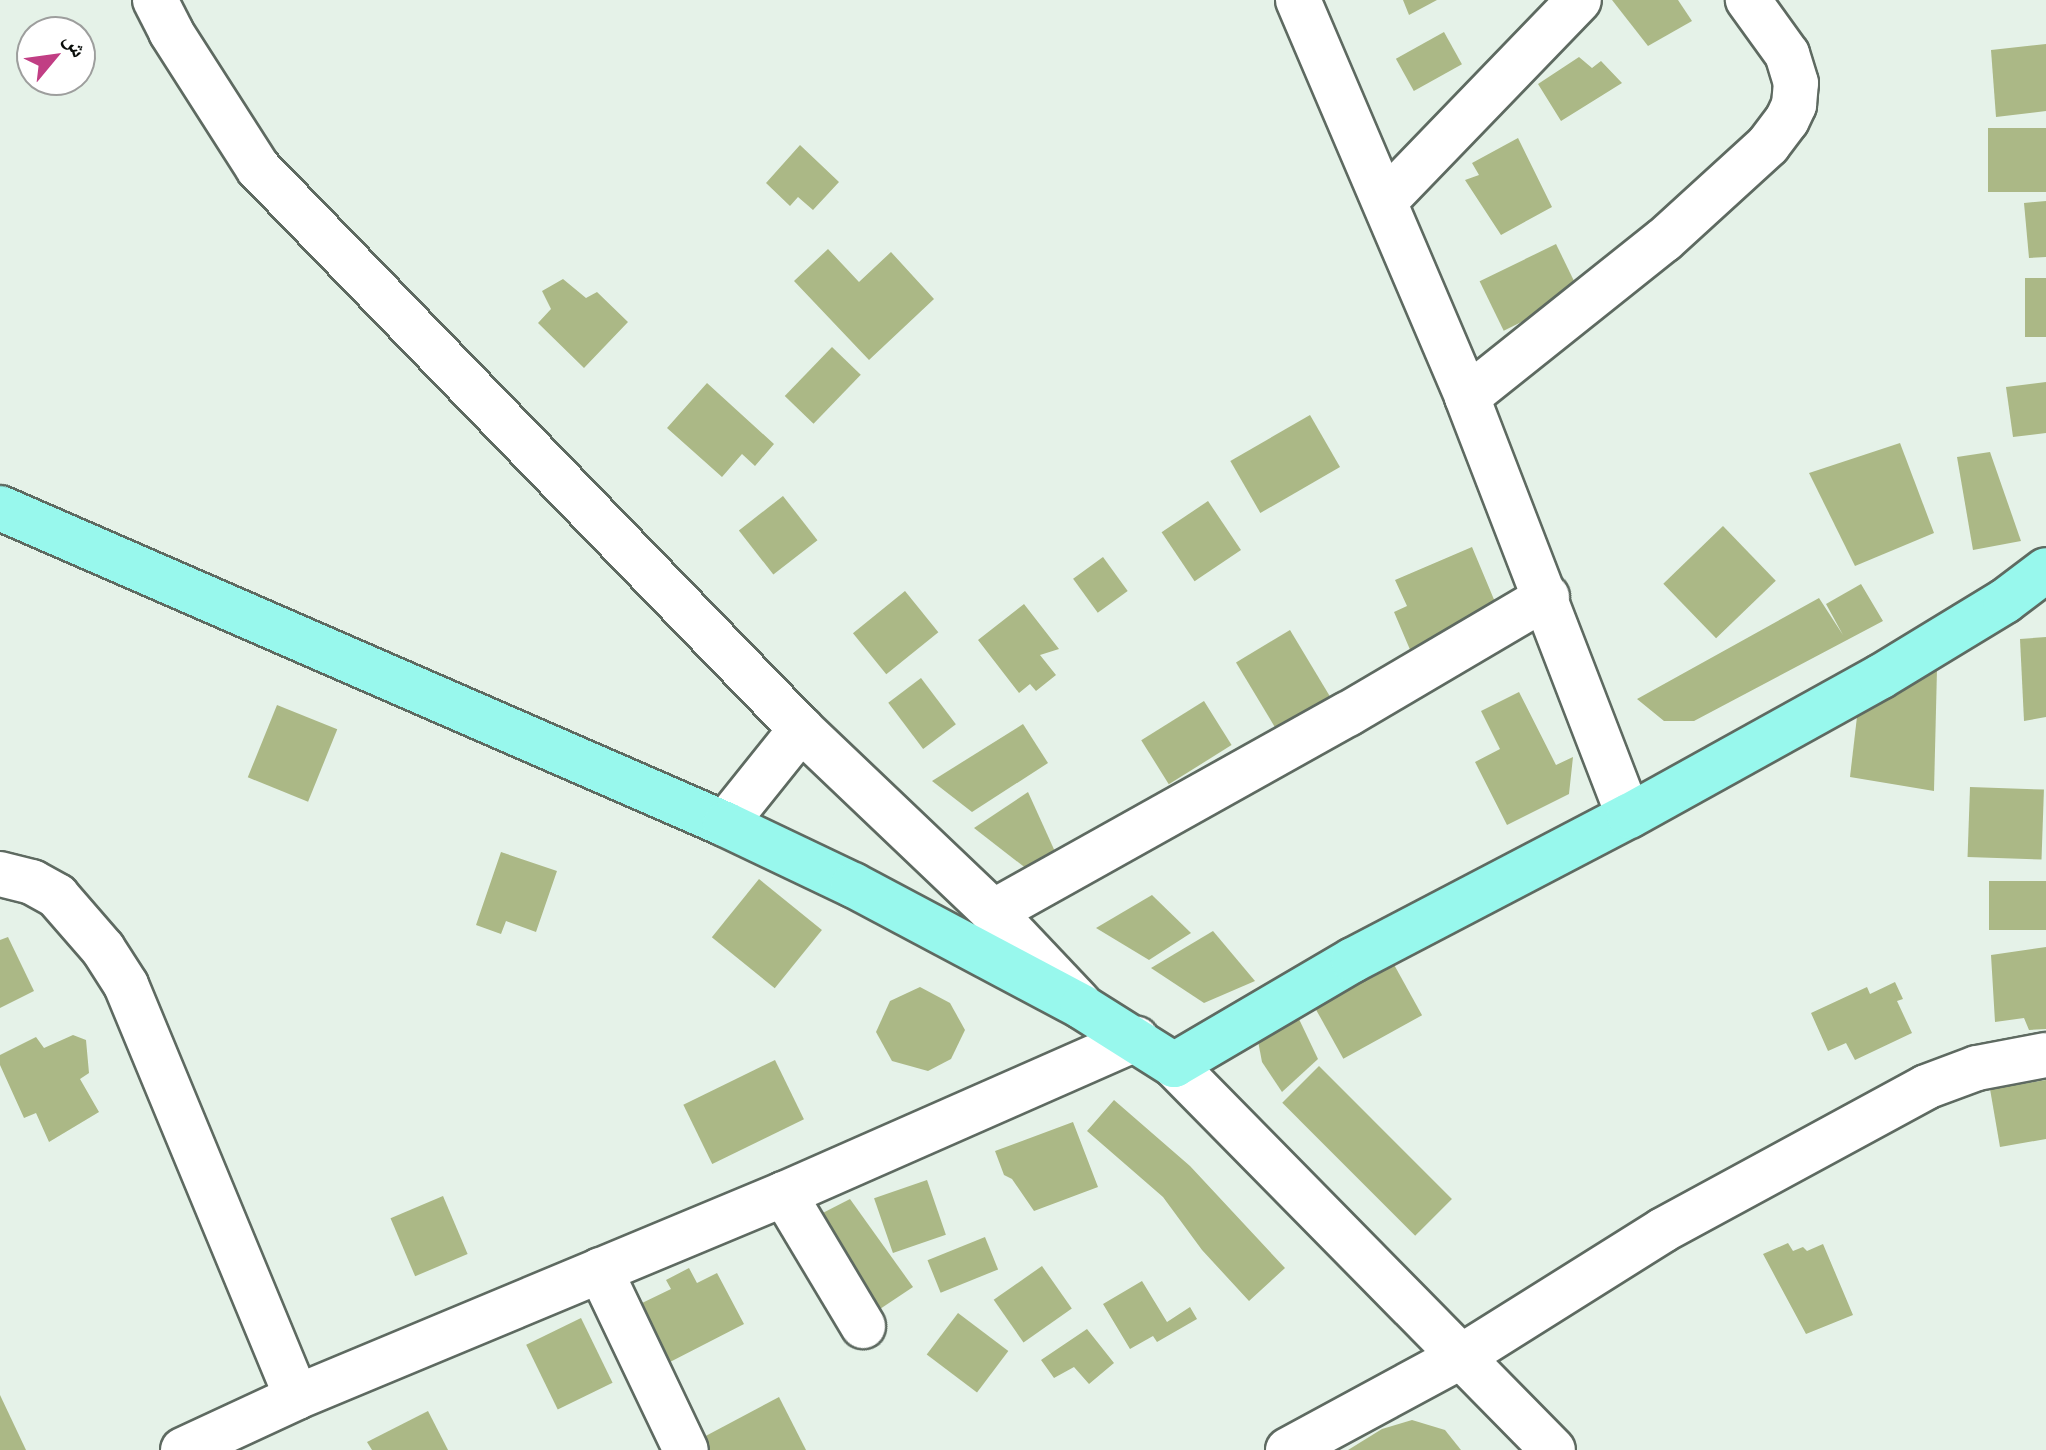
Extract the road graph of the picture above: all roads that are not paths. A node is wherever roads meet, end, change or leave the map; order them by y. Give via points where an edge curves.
1 (155, 0) edge
2 (1298, 0) edge
3 (1579, 0) edge
4 (1748, 0) edge
5 (1385, 201) junction
6 (1467, 397) junction
7 (0, 508) edge
8 (2046, 570) edge
9 (1547, 597) junction
10 (801, 729) junction
11 (1629, 816) junction
12 (725, 824) junction
13 (0, 874) edge
14 (993, 912) junction
15 (1082, 1007) junction
16 (1136, 1039) junction
17 (2046, 1055) edge
18 (1174, 1065) junction
19 (784, 1194) junction
20 (600, 1270) junction
21 (863, 1326) dead end
22 (1464, 1355) junction
23 (297, 1397) junction
24 (183, 1450) edge
25 (686, 1450) edge
26 (1288, 1450) edge
27 (1553, 1450) edge

1 - 10 street via 258,168
2 - 5 street
3 - 5 street
4 - 6 street via 1787,54 1796,83 1787,120 1768,145 1664,240
5 - 6 street
6 - 9 street
7 - 12 main road
8 - 11 main road via 1880,677
9 - 11 street
9 - 14 street
10 - 12 street
10 - 14 street
11 - 18 main road via 1353,960
12 - 15 main road via 853,885
13 - 23 street via 32,882 57,896 126,985
14 - 15 street
15 - 16 main road
16 - 18 main road
16 - 19 street
17 - 22 street via 1977,1068 1913,1093 1663,1230
18 - 22 street
19 - 20 street
19 - 21 street
20 - 23 street
20 - 25 street
22 - 26 street
22 - 27 street
23 - 24 street

